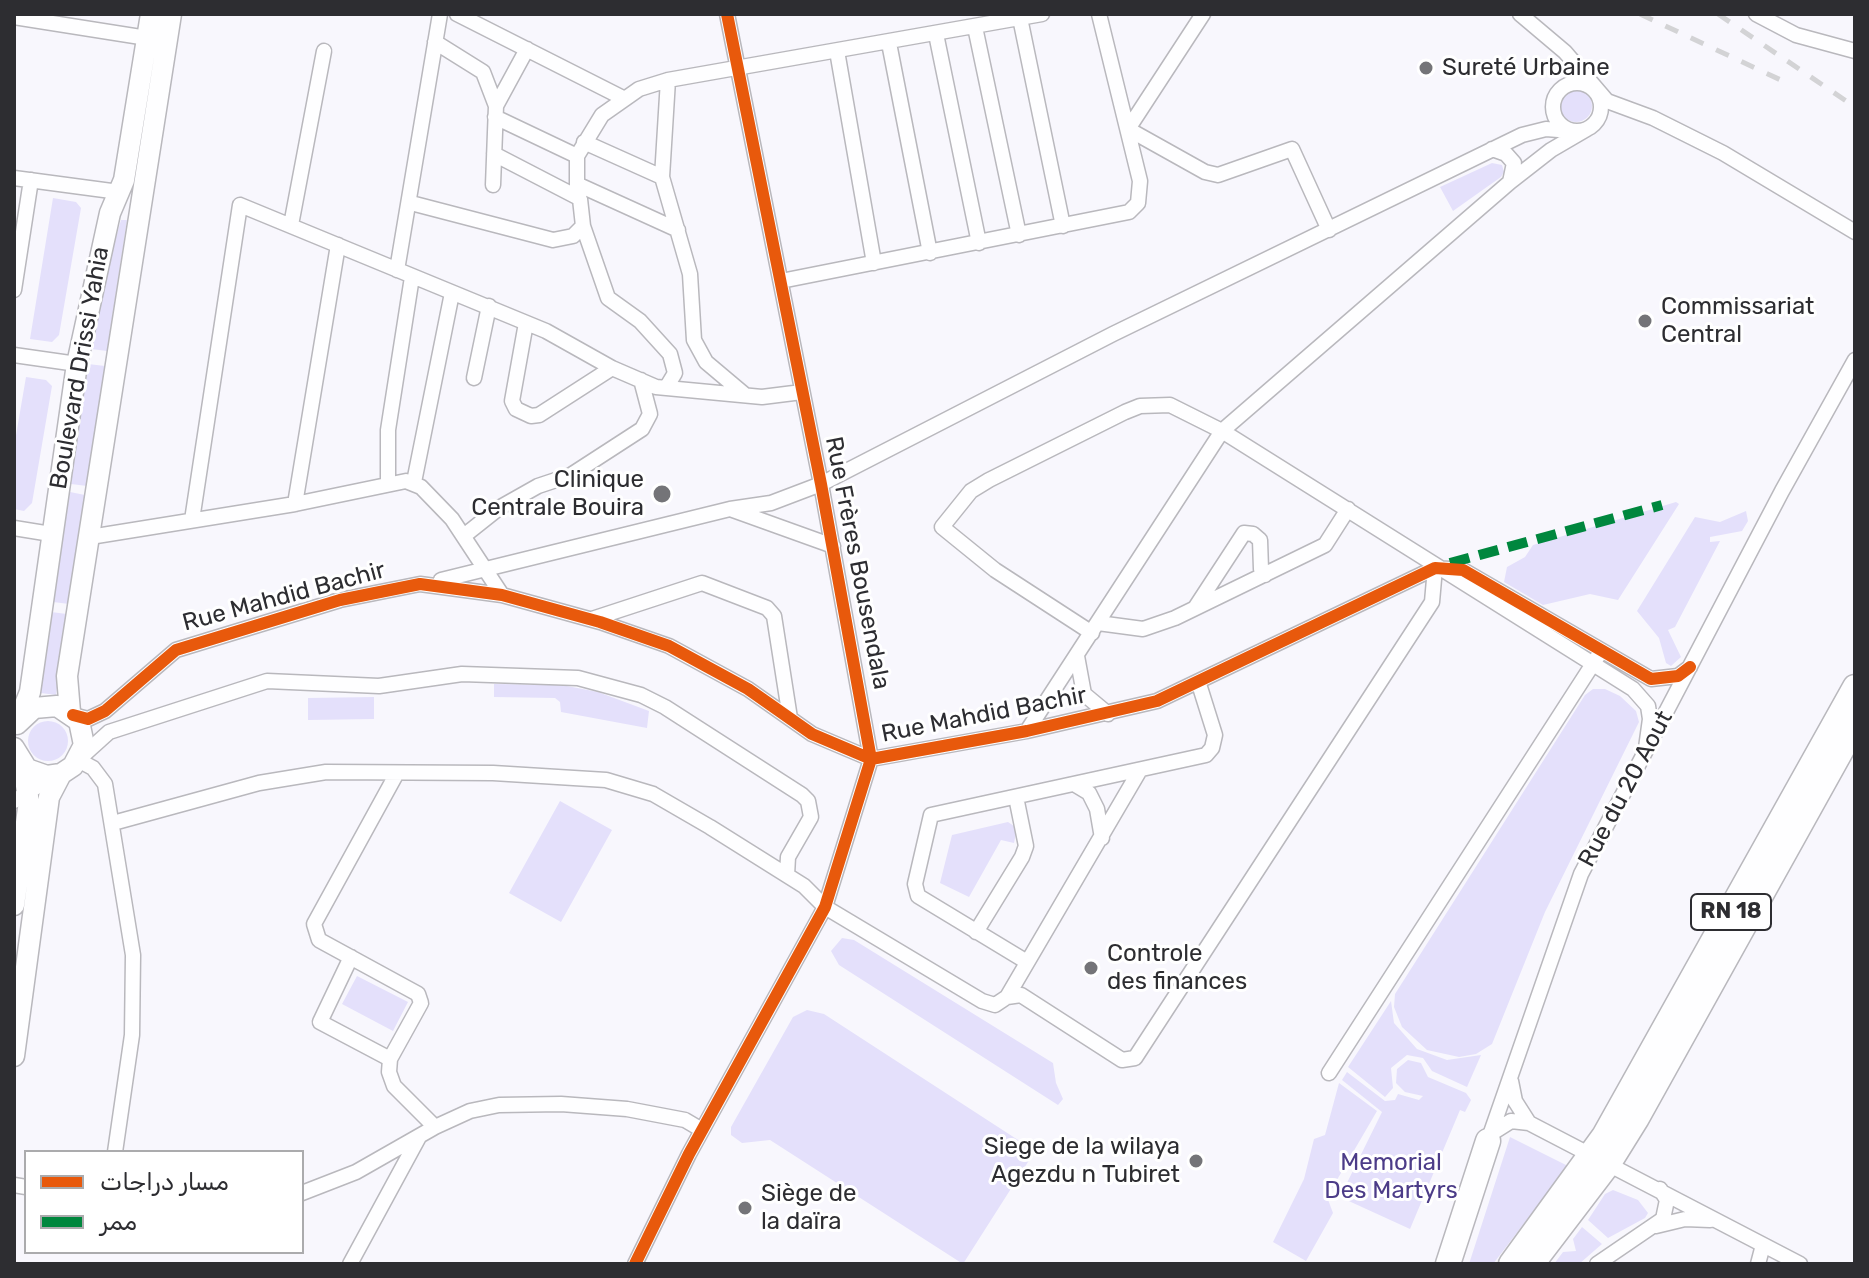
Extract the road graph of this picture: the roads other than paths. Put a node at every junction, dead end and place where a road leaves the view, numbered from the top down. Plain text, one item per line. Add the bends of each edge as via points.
1 (151, 14) edge
2 (171, 14) edge
3 (440, 14) edge
4 (457, 14) edge
5 (727, 14) edge
6 (1042, 14) edge
7 (1099, 14) edge
8 (1203, 14) edge
9 (1520, 14) edge
10 (1756, 14) edge
11 (14, 17) edge
12 (1020, 18) junction
13 (975, 27) junction
14 (936, 34) junction
15 (147, 38) junction
16 (435, 42) junction
17 (889, 43) junction
18 (527, 49) junction
19 (324, 51) dead end
20 (837, 51) junction
21 (1855, 51) edge
22 (1565, 52) junction
23 (737, 68) junction
24 (668, 80) junction
25 (1563, 86) junction
26 (1593, 88) junction
27 (623, 98) junction
28 (1552, 106) junction
29 (496, 112) junction
30 (1632, 112) junction
31 (1590, 127) junction
32 (1128, 129) junction
33 (1546, 129) junction
34 (1571, 131) junction
35 (1522, 135) junction
36 (1553, 148) junction
37 (580, 149) junction
38 (1492, 149) junction
39 (494, 154) junction
40 (662, 177) junction
41 (14, 178) edge
42 (31, 180) junction
43 (1510, 182) junction
44 (493, 185) dead end
45 (578, 191) junction
46 (119, 192) junction
47 (411, 203) junction
48 (291, 225) junction
49 (583, 226) junction
50 (1063, 226) junction
51 (678, 230) junction
52 (1329, 230) junction
53 (1855, 232) edge
54 (1019, 235) junction
55 (979, 243) junction
56 (338, 245) junction
57 (930, 253) junction
58 (874, 263) junction
59 (397, 270) junction
60 (412, 277) junction
61 (781, 281) junction
62 (14, 290) edge
63 (452, 293) junction
64 (489, 306) junction
65 (526, 323) junction
66 (14, 355) edge
67 (1855, 360) edge
68 (77, 364) junction
69 (612, 368) junction
70 (474, 378) dead end
71 (641, 380) junction
72 (1854, 381) edge
73 (666, 388) junction
74 (1837, 390) junction
75 (802, 392) junction
76 (744, 394) junction
77 (1222, 431) junction
78 (414, 482) junction
79 (388, 484) junction
80 (821, 484) junction
81 (295, 504) junction
82 (730, 509) junction
83 (1348, 509) junction
84 (192, 520) junction
85 (14, 528) edge
86 (51, 534) junction
87 (465, 535) junction
88 (90, 537) junction
89 (833, 546) junction
90 (1435, 568) junction
91 (484, 571) junction
92 (1265, 575) junction
93 (1214, 576) junction
94 (420, 584) junction
95 (1229, 593) junction
96 (502, 595) junction
97 (1195, 609) junction
98 (590, 620) junction
99 (1095, 628) junction
100 (1077, 656) junction
101 (1597, 658) junction
102 (1690, 667) junction
103 (1658, 681) junction
104 (1199, 684) junction
105 (1855, 687) edge
106 (1669, 706) junction
107 (72, 714) junction
108 (1108, 714) junction
109 (790, 718) junction
110 (1855, 726) edge
111 (16, 729) edge
112 (1027, 731) junction
113 (1646, 748) junction
114 (18, 756) edge
115 (871, 759) junction
116 (78, 760) junction
117 (1140, 770) junction
118 (397, 773) junction
119 (57, 775) junction
120 (1074, 784) junction
121 (19, 796) edge
122 (1016, 797) junction
123 (113, 823) junction
124 (1102, 838) junction
125 (18, 842) edge
126 (787, 875) junction
127 (14, 905) edge
128 (825, 907) junction
129 (976, 932) junction
130 (351, 957) junction
131 (1027, 962) junction
132 (1007, 997) junction
133 (14, 1056) edge
134 (390, 1059) junction
135 (1329, 1073) dead end
136 (1511, 1073) junction
137 (1529, 1123) junction
138 (435, 1127) junction
139 (702, 1130) junction
140 (419, 1137) junction
141 (1488, 1141) junction
142 (115, 1150) edge
143 (1601, 1151) junction
144 (1660, 1189) junction
145 (304, 1192) edge
146 (1724, 1224) junction
147 (1655, 1226) junction
148 (1763, 1245) junction
149 (350, 1264) edge
150 (635, 1264) edge
151 (1448, 1264) edge
152 (1511, 1264) edge
153 (1532, 1264) edge
154 (1597, 1264) edge
155 (1758, 1264) edge
156 (1800, 1264) edge

1 - 15 main road, Boulevard Drissi Yahia
2 - 88 main road, Boulevard Drissi Yahia
3 - 16 street
4 - 18 street
5 - 23 street, Rue Frères Bousendala
6 - 12 street
7 - 32 street
8 - 32 street
9 - 22 street
10 - 21 street via 1796,35
11 - 15 street
12 - 13 street
12 - 50 street
13 - 14 street
13 - 54 street
14 - 17 street
14 - 55 street
15 - 46 main road, Boulevard Drissi Yahia
16 - 29 street via 483,72
16 - 47 street
17 - 20 street
17 - 57 street
18 - 27 street
18 - 29 street
19 - 48 street
20 - 23 street
20 - 58 street
22 - 25 street
22 - 26 street
23 - 24 street
23 - 61 street, Rue Frères Bousendala
24 - 27 street
24 - 40 street
25 - 26 street via 1578,82
25 - 28 street
26 - 30 street
26 - 31 street via 1601,102
27 - 37 street via 602,115
28 - 34 street via 1557,122
28 - 35 street
29 - 37 street
29 - 39 street
30 - 31 street
30 - 53 street via 1723,153
31 - 34 street
31 - 36 street
32 - 50 street via 1140,181 1138,203 1115,218
32 - 52 street via 1218,175 1292,149
33 - 34 street
33 - 35 street
33 - 36 street via 1559,137
35 - 38 street
36 - 43 street
37 - 40 street
37 - 45 street
38 - 43 street via 1514,163
38 - 52 street
39 - 44 street
39 - 45 street
40 - 51 street
41 - 42 street
42 - 46 street
42 - 62 street
43 - 77 street
45 - 49 street
45 - 51 street
46 - 68 main road, Boulevard Drissi Yahia via 93,278
47 - 49 street via 553,240 573,236
47 - 59 street
48 - 56 street
48 - 84 street via 240,205
49 - 73 street via 608,298 640,321 670,354 675,373
50 - 54 street
51 - 76 street via 690,274 694,340 706,362
52 - 80 street
54 - 55 street
55 - 57 street
56 - 59 street
56 - 81 street
57 - 58 street
58 - 61 street
59 - 60 street
60 - 63 street
60 - 79 street via 388,430
61 - 75 street, Rue Frères Bousendala
63 - 64 street
63 - 78 street
64 - 65 street
64 - 70 street
65 - 69 street
65 - 69 street via 512,401 516,409 539,415
66 - 68 street
67 - 74 street, Rue du 20 Aout
68 - 86 main road, Boulevard Drissi Yahia
69 - 71 street
71 - 73 street
71 - 87 street via 650,414 642,429 581,470 499,508
72 - 74 street
73 - 76 street
74 - 102 street, Rue du 20 Aout
75 - 76 street
75 - 80 street, Rue Frères Bousendala
77 - 83 street
77 - 99 street
77 - 99 street via 1184,409 1140,406 971,491 942,527 995,570
78 - 79 street
78 - 87 street
79 - 81 street
80 - 82 street via 771,503
80 - 89 street, Rue Frères Bousendala
81 - 84 street
82 - 89 street
82 - 91 street
83 - 90 street
83 - 92 street via 1325,545
84 - 88 street
85 - 86 street
86 - 111 main road, Boulevard Drissi Yahia via 30,692
87 - 91 street
88 - 107 main road, Boulevard Drissi Yahia via 67,676
89 - 115 street, Rue Frères Bousendala
90 - 101 street
90 - 101 street via 1463,570
90 - 104 street, Rue Mahdid Bachir
90 - 132 street via 1432,602 1135,1058 1122,1060 1021,995
91 - 94 street
91 - 96 street
92 - 93 street via 1260,540 1249,533 1240,537
92 - 95 street
93 - 95 street via 1218,588
93 - 97 street
94 - 96 street, Rue Mahdid Bachir
94 - 107 street, Rue Mahdid Bachir via 340,600 176,650 105,711 88,719
95 - 97 street
96 - 98 street, Rue Mahdid Bachir
97 - 99 street via 1143,629
98 - 109 street, Rue Mahdid Bachir via 693,656
98 - 109 street via 702,583 767,608 774,616
99 - 100 street
100 - 108 street via 1084,694
100 - 112 street
101 - 103 street
101 - 113 street via 1648,706
101 - 135 street
102 - 103 street
102 - 106 street, Rue du 20 Aout
103 - 106 street via 1666,688
104 - 108 street, Rue Mahdid Bachir
104 - 117 street via 1215,735 1212,748 1206,755
105 - 143 main road, RN 18
106 - 113 street, Rue du 20 Aout
107 - 111 main road via 41,706 27,712
107 - 116 main road, Boulevard Drissi Yahia via 84,737
108 - 112 street, Rue Mahdid Bachir
109 - 115 street, Rue Mahdid Bachir via 812,734
110 - 143 main road, RN 18 via 1637,1118
112 - 115 street, Rue Mahdid Bachir
113 - 136 street, Rue du 20 Aout via 1581,874
114 - 119 main road via 40,775
114 - 121 main road
115 - 128 street, Rue Frères Bousendala
116 - 119 main road
116 - 123 street via 102,778
116 - 126 street via 109,732 267,681 379,686 462,674 578,678 665,707 802,795 811,817 788,857
117 - 120 street
117 - 124 street
118 - 123 street via 292,776
118 - 126 street via 562,776 630,785
118 - 130 street via 314,924 319,940
119 - 121 street
119 - 133 main road via 49,797
120 - 122 street
120 - 124 street via 1089,793
121 - 125 main road
122 - 129 street via 1026,846
122 - 129 street via 931,815 915,889 924,901
123 - 142 street via 135,988
124 - 131 street
125 - 127 main road
126 - 128 street
128 - 132 street via 987,1004 1001,1004
128 - 139 street, Rue Frères Bousendala
129 - 131 street
130 - 134 street via 420,998
130 - 134 street via 320,1022
131 - 132 street
134 - 138 street via 394,1086
136 - 137 street via 1515,1101
136 - 141 street, Rue du 20 Aout
137 - 141 street via 1504,1124
137 - 143 street
138 - 139 street via 470,1111 535,1103 627,1109 685,1120
138 - 140 street
139 - 150 street, Rue Frères Bousendala
140 - 145 street via 356,1172
140 - 149 street
141 - 151 main road
143 - 144 street
143 - 152 main road, RN 18
143 - 153 main road, RN 18
144 - 146 street
144 - 147 street via 1667,1210
146 - 147 street via 1695,1218
146 - 148 street
147 - 154 street
148 - 155 street
148 - 156 street

